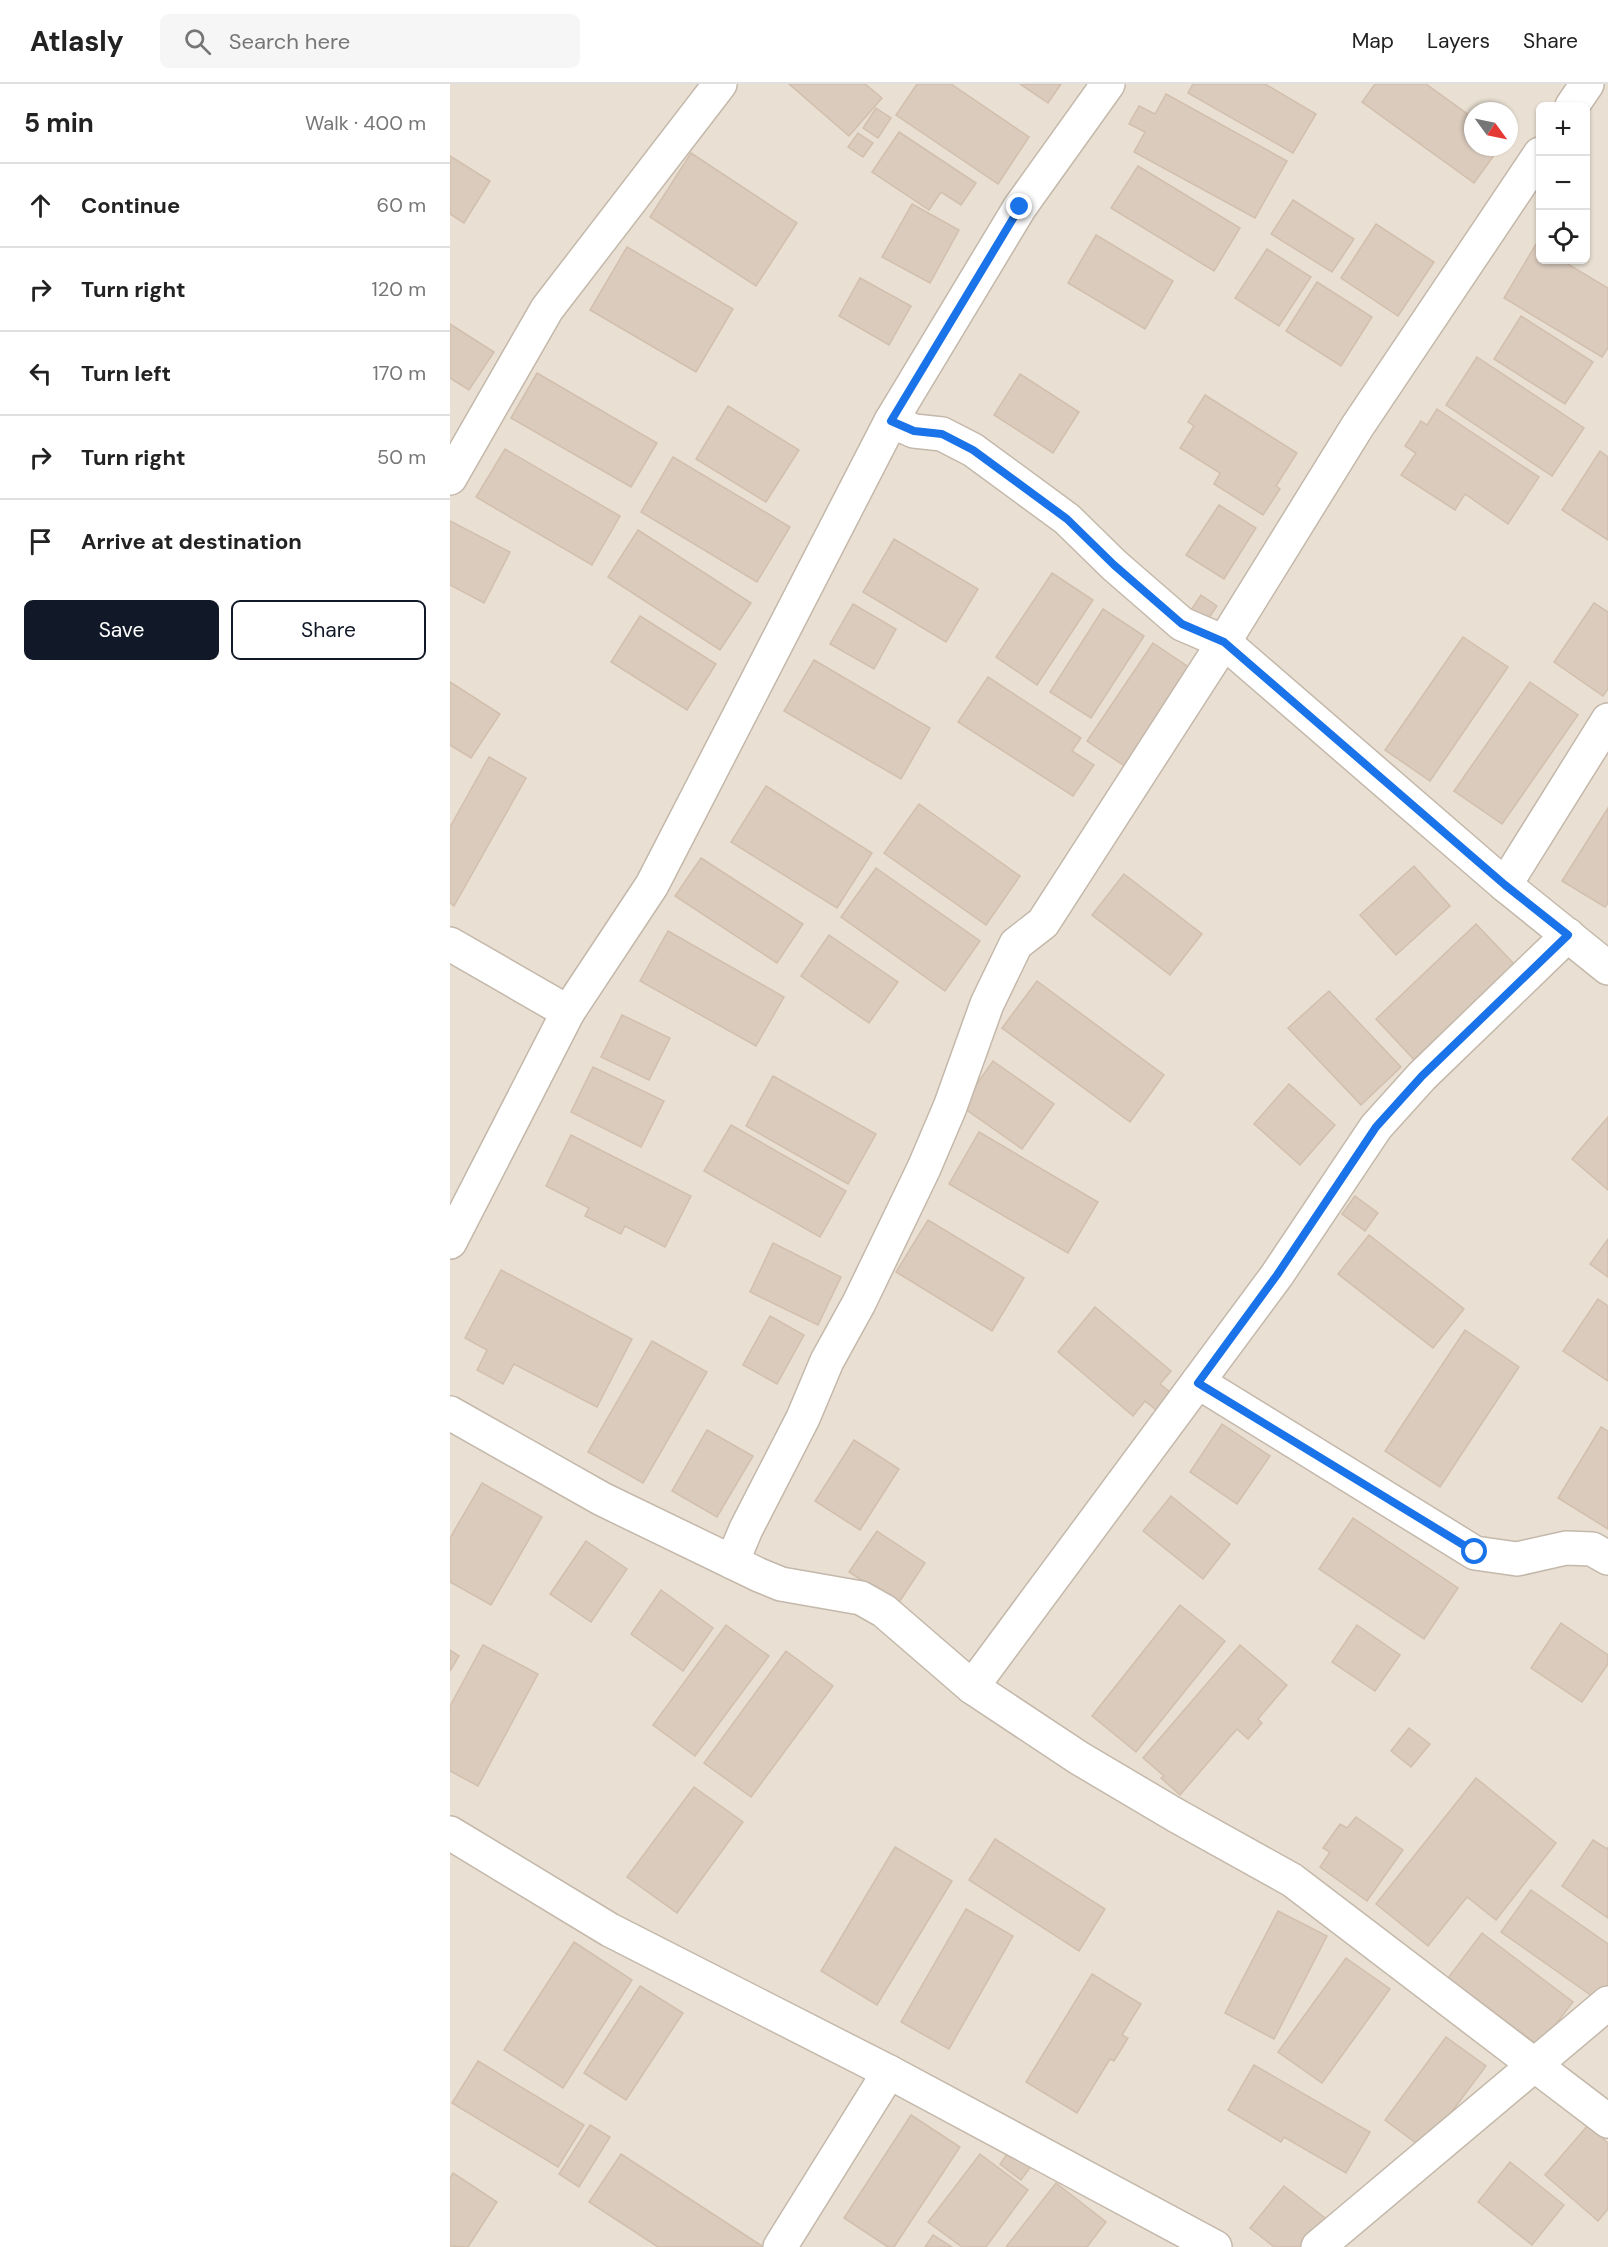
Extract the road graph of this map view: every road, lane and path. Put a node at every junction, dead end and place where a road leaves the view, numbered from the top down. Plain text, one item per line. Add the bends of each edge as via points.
1 (720, 84) edge
2 (1108, 84) edge
3 (1587, 84) edge
4 (1575, 102) edge
5 (1539, 156) edge
6 (891, 421) junction
7 (450, 478) edge
8 (1224, 642) junction
9 (1608, 720) edge
10 (1505, 885) junction
11 (1568, 935) junction
12 (450, 944) edge
13 (1608, 968) edge
14 (568, 1012) junction
15 (450, 1242) edge
16 (1198, 1383) junction
17 (450, 1413) edge
18 (1608, 1558) edge
19 (732, 1562) junction
20 (972, 1687) junction
21 (450, 1833) edge
22 (1608, 2003) edge
23 (1533, 2064) junction
24 (889, 2072) junction
25 (1608, 2121) edge
26 (780, 2247) edge
27 (1215, 2247) edge
28 (1318, 2247) edge

1 - 7 street via 548,309
2 - 6 street via 1020,207
3 - 4 street
5 - 8 street via 1357,427
6 - 8 street via 914,431 942,434 973,450 1067,519 1182,624
6 - 14 street via 652,885
8 - 10 street
8 - 19 street via 1042,923 1016,944 987,1004 924,1168 859,1303 826,1361 803,1418
9 - 10 street
10 - 11 street
11 - 13 street
11 - 16 street via 1422,1076 1376,1127 1277,1275
12 - 14 street
14 - 15 street
16 - 18 street via 1475,1552 1517,1559 1566,1548 1592,1549
16 - 20 street
17 - 19 street via 602,1499
19 - 20 street via 781,1584 861,1598 884,1611
20 - 23 street via 1079,1758 1292,1881
21 - 24 street via 610,1930
22 - 23 street
23 - 25 street
23 - 28 street
24 - 26 street
24 - 27 street

